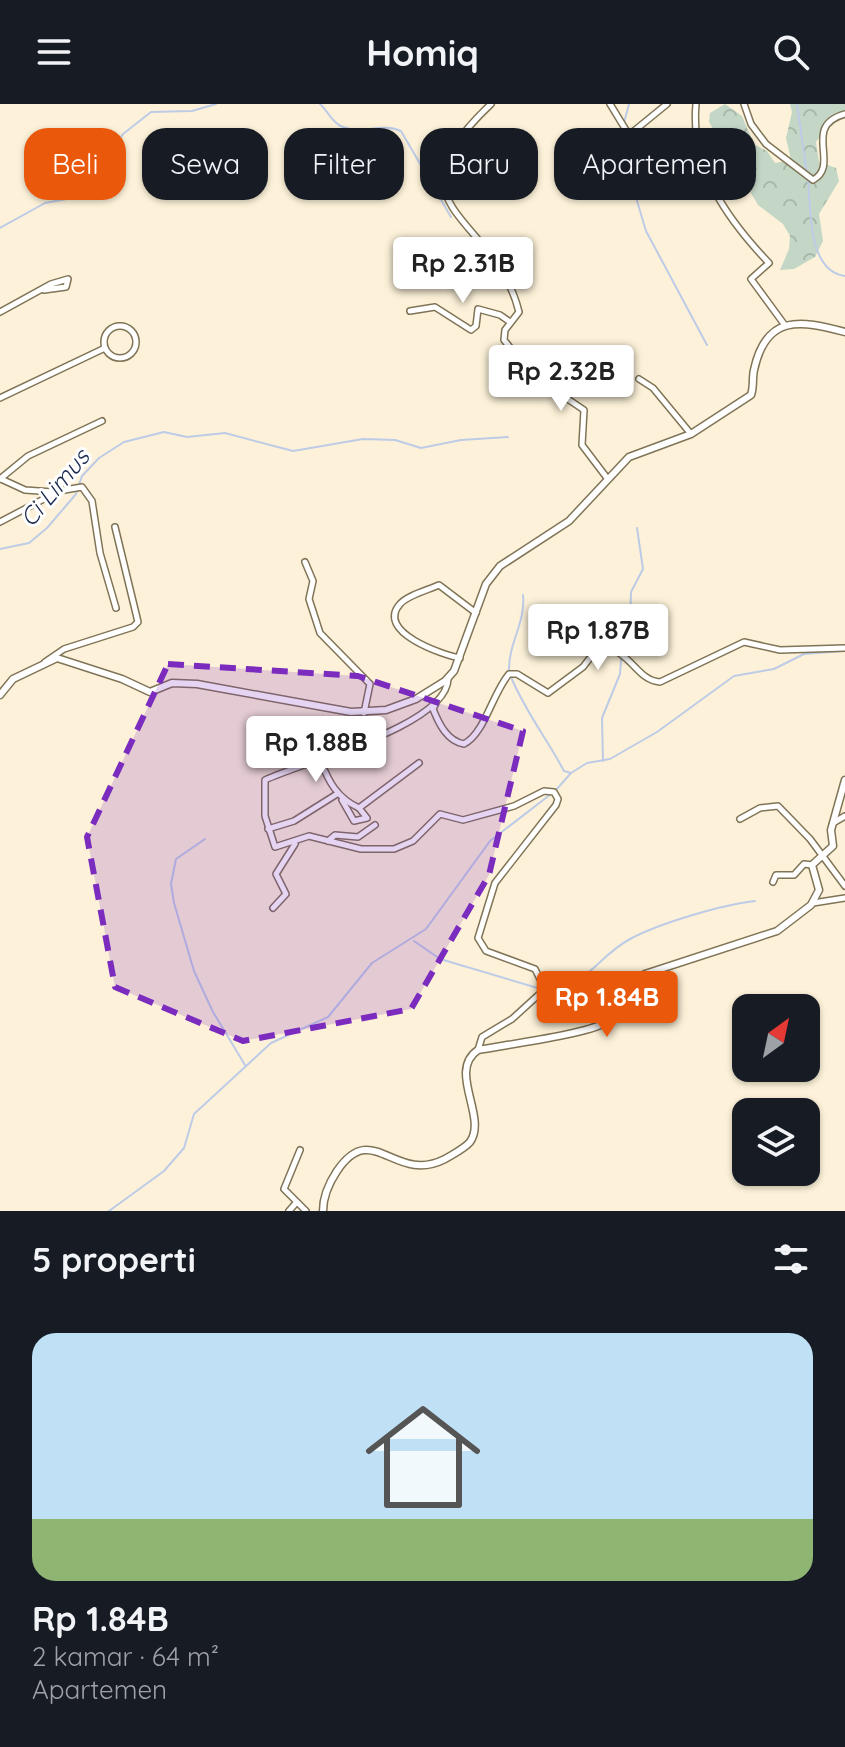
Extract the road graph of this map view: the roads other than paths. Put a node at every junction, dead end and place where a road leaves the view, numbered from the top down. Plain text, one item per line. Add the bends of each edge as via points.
1 (491, 104) edge
2 (610, 104) edge
3 (667, 104) edge
4 (696, 104) edge
5 (744, 104) edge
6 (845, 114) edge
7 (491, 254) junction
8 (435, 283) dead end
9 (44, 290) dead end
10 (410, 311) dead end
11 (0, 312) edge
12 (510, 322) junction
13 (784, 324) junction
14 (845, 332) edge
15 (105, 348) junction
16 (639, 379) dead end
17 (0, 398) edge
18 (102, 421) dead end
19 (691, 434) junction
20 (607, 478) junction
21 (0, 479) edge
22 (56, 493) junction
23 (0, 522) edge
24 (115, 527) dead end
25 (305, 562) dead end
26 (116, 608) dead end
27 (476, 613) junction
28 (845, 648) edge
29 (461, 658) junction
30 (44, 663) junction
31 (448, 679) junction
32 (0, 695) edge
33 (439, 699) junction
34 (364, 713) junction
35 (320, 759) junction
36 (419, 763) dead end
37 (845, 780) edge
38 (339, 796) junction
39 (359, 808) junction
40 (845, 816) edge
41 (740, 819) dead end
42 (832, 824) junction
43 (375, 825) dead end
44 (268, 829) junction
45 (328, 841) junction
46 (296, 843) junction
47 (374, 845) dead end
48 (361, 849) junction
49 (823, 856) junction
50 (812, 865) junction
51 (773, 882) dead end
52 (845, 886) edge
53 (845, 898) edge
54 (813, 903) junction
55 (273, 908) dead end
56 (478, 1050) junction
57 (300, 1150) dead end
58 (296, 1203) junction
59 (289, 1211) edge
60 (306, 1211) edge
61 (323, 1211) edge

1 - 7 street via 463,133 441,177 447,200
2 - 3 street via 629,135
4 - 13 street via 707,172 724,212 769,263 751,280
5 - 6 street via 766,144 815,179 823,165 824,127
7 - 8 street via 465,269 439,274
7 - 12 street via 514,291 519,312
9 - 11 street
10 - 12 street via 435,307 471,330 478,309
12 - 20 street via 502,336 520,362 544,386 584,410 582,445
13 - 14 street
13 - 19 street via 764,344 751,395
15 - 15 street via 112,328 124,327 135,336 128,356 117,358
15 - 17 street
16 - 19 street
18 - 21 street via 28,456
19 - 20 street via 629,457
20 - 27 street via 569,521 495,572
21 - 22 street via 25,490
22 - 23 street
22 - 26 street via 80,486 92,501
24 - 30 street via 136,624 64,649
25 - 34 street via 313,581 311,610 320,633 369,680
27 - 29 street
27 - 29 street via 439,585 397,608 399,625 419,644
28 - 33 street via 773,650 744,642 660,682 647,679 628,657 600,645 583,667 548,693 509,674 479,730 464,744 443,728 433,709
29 - 31 street
30 - 32 street via 10,681
30 - 34 street via 67,659 152,693 172,683 208,685
31 - 33 street
31 - 34 street via 399,706
33 - 35 street via 388,733
35 - 38 street
35 - 44 street via 264,781
36 - 39 street
37 - 42 street
38 - 39 street
38 - 39 street via 355,821 367,818
38 - 44 street
40 - 42 street
41 - 49 street via 778,806
42 - 49 street via 833,846
43 - 45 street via 358,837 335,835
44 - 46 street via 275,847
45 - 46 street via 309,836
45 - 48 street
46 - 55 street via 276,874 286,894
47 - 48 street
48 - 56 street via 394,849 410,843 440,814 463,820 514,806 544,791 556,795 556,805 495,883 478,938 486,951 535,969 545,989 482,1037
49 - 50 street
49 - 52 street
50 - 51 street via 804,864 794,875 776,875
50 - 54 street via 819,886
53 - 54 street
54 - 56 street via 777,931 645,974 621,1009 595,1028
56 - 61 street via 466,1063 473,1134 468,1144 422,1168 362,1148 332,1179
57 - 58 street via 284,1189
58 - 59 street
58 - 60 street

